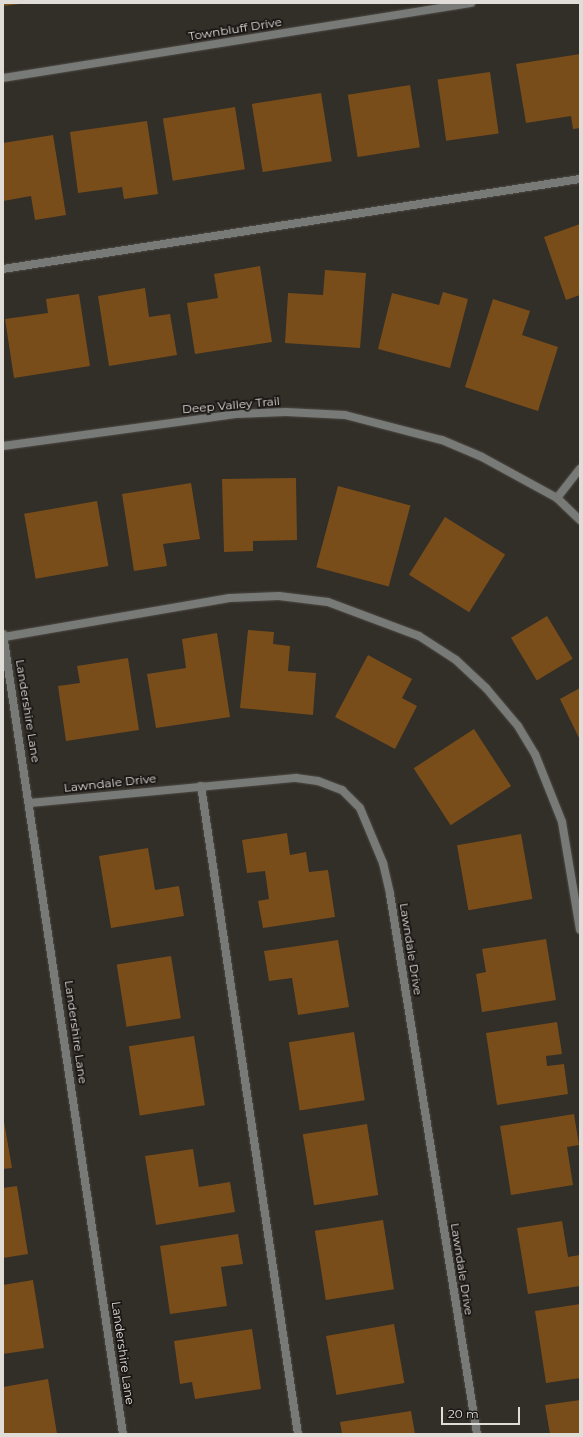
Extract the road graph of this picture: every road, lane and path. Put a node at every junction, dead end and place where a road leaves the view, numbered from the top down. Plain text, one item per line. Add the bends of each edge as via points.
1 (471, 3) edge
2 (3, 78) edge
3 (580, 179) edge
4 (3, 269) edge
5 (3, 446) edge
6 (580, 469) edge
7 (557, 498) junction
8 (580, 520) edge
9 (3, 634) edge
10 (4, 637) edge
11 (201, 786) junction
12 (30, 803) junction
13 (580, 930) edge
14 (123, 1434) edge
15 (298, 1434) edge
16 (477, 1434) edge

1 - 2 street, Townbluff Drive
3 - 4 street
5 - 7 street, Deep Valley Trail via 236,414 286,412 345,415 442,440 482,456
6 - 7 street
7 - 8 street, Deep Valley Trail
9 - 10 street, Landershire Lane
10 - 12 street, Landershire Lane
10 - 13 street via 230,598 279,596 328,602 419,636 456,660 486,688 518,726 535,754 562,822
11 - 12 street, Lawndale Drive
11 - 15 street
11 - 16 street, Lawndale Drive via 276,779 318,781 342,790 360,808 371,831 390,894
12 - 14 street, Landershire Lane

